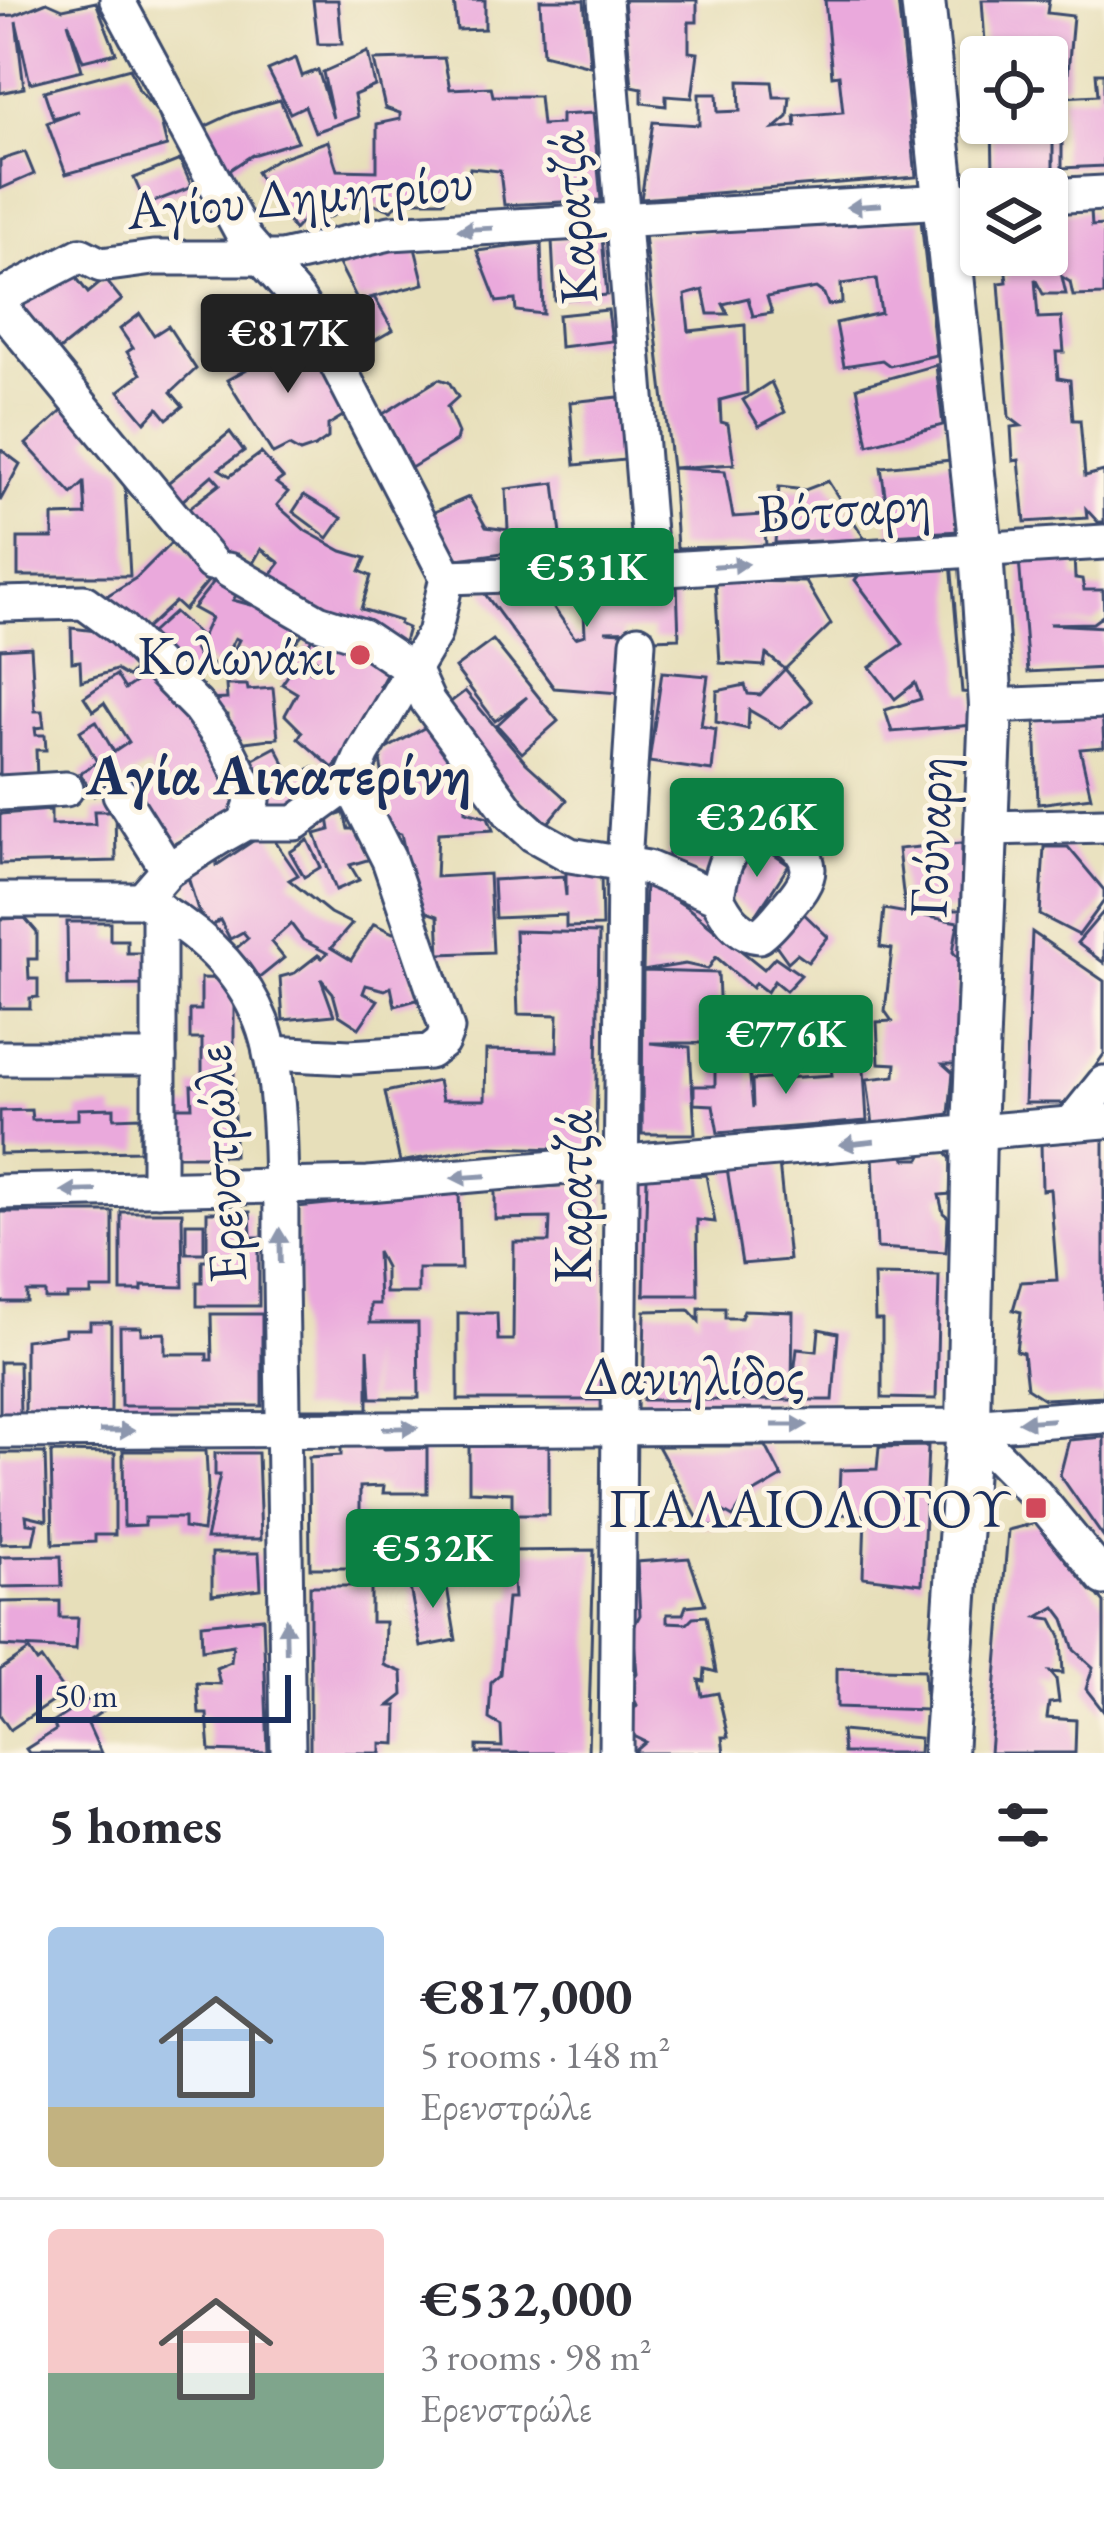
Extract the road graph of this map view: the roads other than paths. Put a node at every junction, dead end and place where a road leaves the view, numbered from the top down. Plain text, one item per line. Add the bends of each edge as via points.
1 (117, 0) edge
2 (604, 0) edge
3 (923, 0) edge
4 (960, 190) edge
5 (1104, 193) edge
6 (1068, 195) edge
7 (960, 200) edge
8 (622, 222) junction
9 (261, 258) junction
10 (966, 276) edge
11 (0, 297) edge
12 (0, 307) edge
13 (1104, 542) edge
14 (981, 550) junction
15 (651, 570) junction
16 (447, 577) junction
17 (0, 604) edge
18 (638, 642) dead end
19 (414, 671) junction
20 (1104, 701) edge
21 (991, 706) junction
22 (350, 783) junction
23 (65, 789) dead end
24 (0, 793) edge
25 (121, 794) dead end
26 (244, 823) junction
27 (1104, 824) edge
28 (989, 828) junction
29 (624, 863) junction
30 (168, 870) junction
31 (718, 897) dead end
32 (0, 900) edge
33 (151, 904) junction
34 (270, 1053) junction
35 (0, 1058) edge
36 (159, 1058) junction
37 (1104, 1083) edge
38 (1088, 1123) edge
39 (974, 1131) junction
40 (623, 1165) junction
41 (280, 1187) junction
42 (159, 1190) junction
43 (0, 1192) edge
44 (1104, 1417) edge
45 (622, 1425) junction
46 (968, 1426) junction
47 (283, 1430) junction
48 (0, 1431) edge
49 (1104, 1578) edge
50 (288, 1753) edge
51 (616, 1753) edge
52 (945, 1753) edge

1 - 9 street
2 - 8 street, Καρατζά
3 - 4 main road, Γούναρη
5 - 6 street
7 -> 8 street, Αγίου Δημητρίου
8 -> 9 street, Αγίου Δημητρίου via 390,233
8 - 15 street, Καρατζά
9 - 11 street, Αγίου Δημητρίου via 101,265 81,255
9 - 16 street via 325,341
10 - 14 main road, Γούναρη
12 - 19 street via 219,567 319,622 362,636
13 - 14 street, Βότσαρη
15 -> 14 street, Βότσαρη
14 - 21 main road, Γούναρη
15 - 16 street, Βότσαρη
16 - 19 street via 439,620
17 - 26 street via 84,602 122,629 226,746 253,800
18 - 29 street, Καρατζά
19 - 22 street
19 - 29 street via 442,721 534,835 570,855
20 - 21 street
21 - 28 main road, Γούναρη
22 - 26 street via 295,823
22 - 34 street via 389,860 447,1029 429,1052
23 - 24 street
25 - 30 street
26 - 30 street
27 - 28 street
28 - 39 main road, Γούναρη
29 - 31 street
29 - 40 street, Καρατζά
30 - 33 street
32 - 33 street
33 - 34 street, Ερενστρώλε via 238,976
33 - 36 street
34 - 41 street, Ερενστρώλε
35 - 36 street
36 - 42 street
37 - 38 street
38 - 39 street
39 -> 40 street
39 - 46 main road, Γούναρη
40 -> 41 street
40 - 45 street, Καρατζά
41 - 42 street
47 -> 41 street, Ερενστρώλε
42 -> 43 street
44 -> 46 street, Δανιηλίδος
45 -> 46 street, Δανιηλίδος
47 -> 45 street, Δανιηλίδος
45 - 51 street, Καρατζά
46 - 49 street
46 - 52 main road, Γούναρη
48 -> 47 street, Δανιηλίδος
50 -> 47 street, Ερενστρώλε

